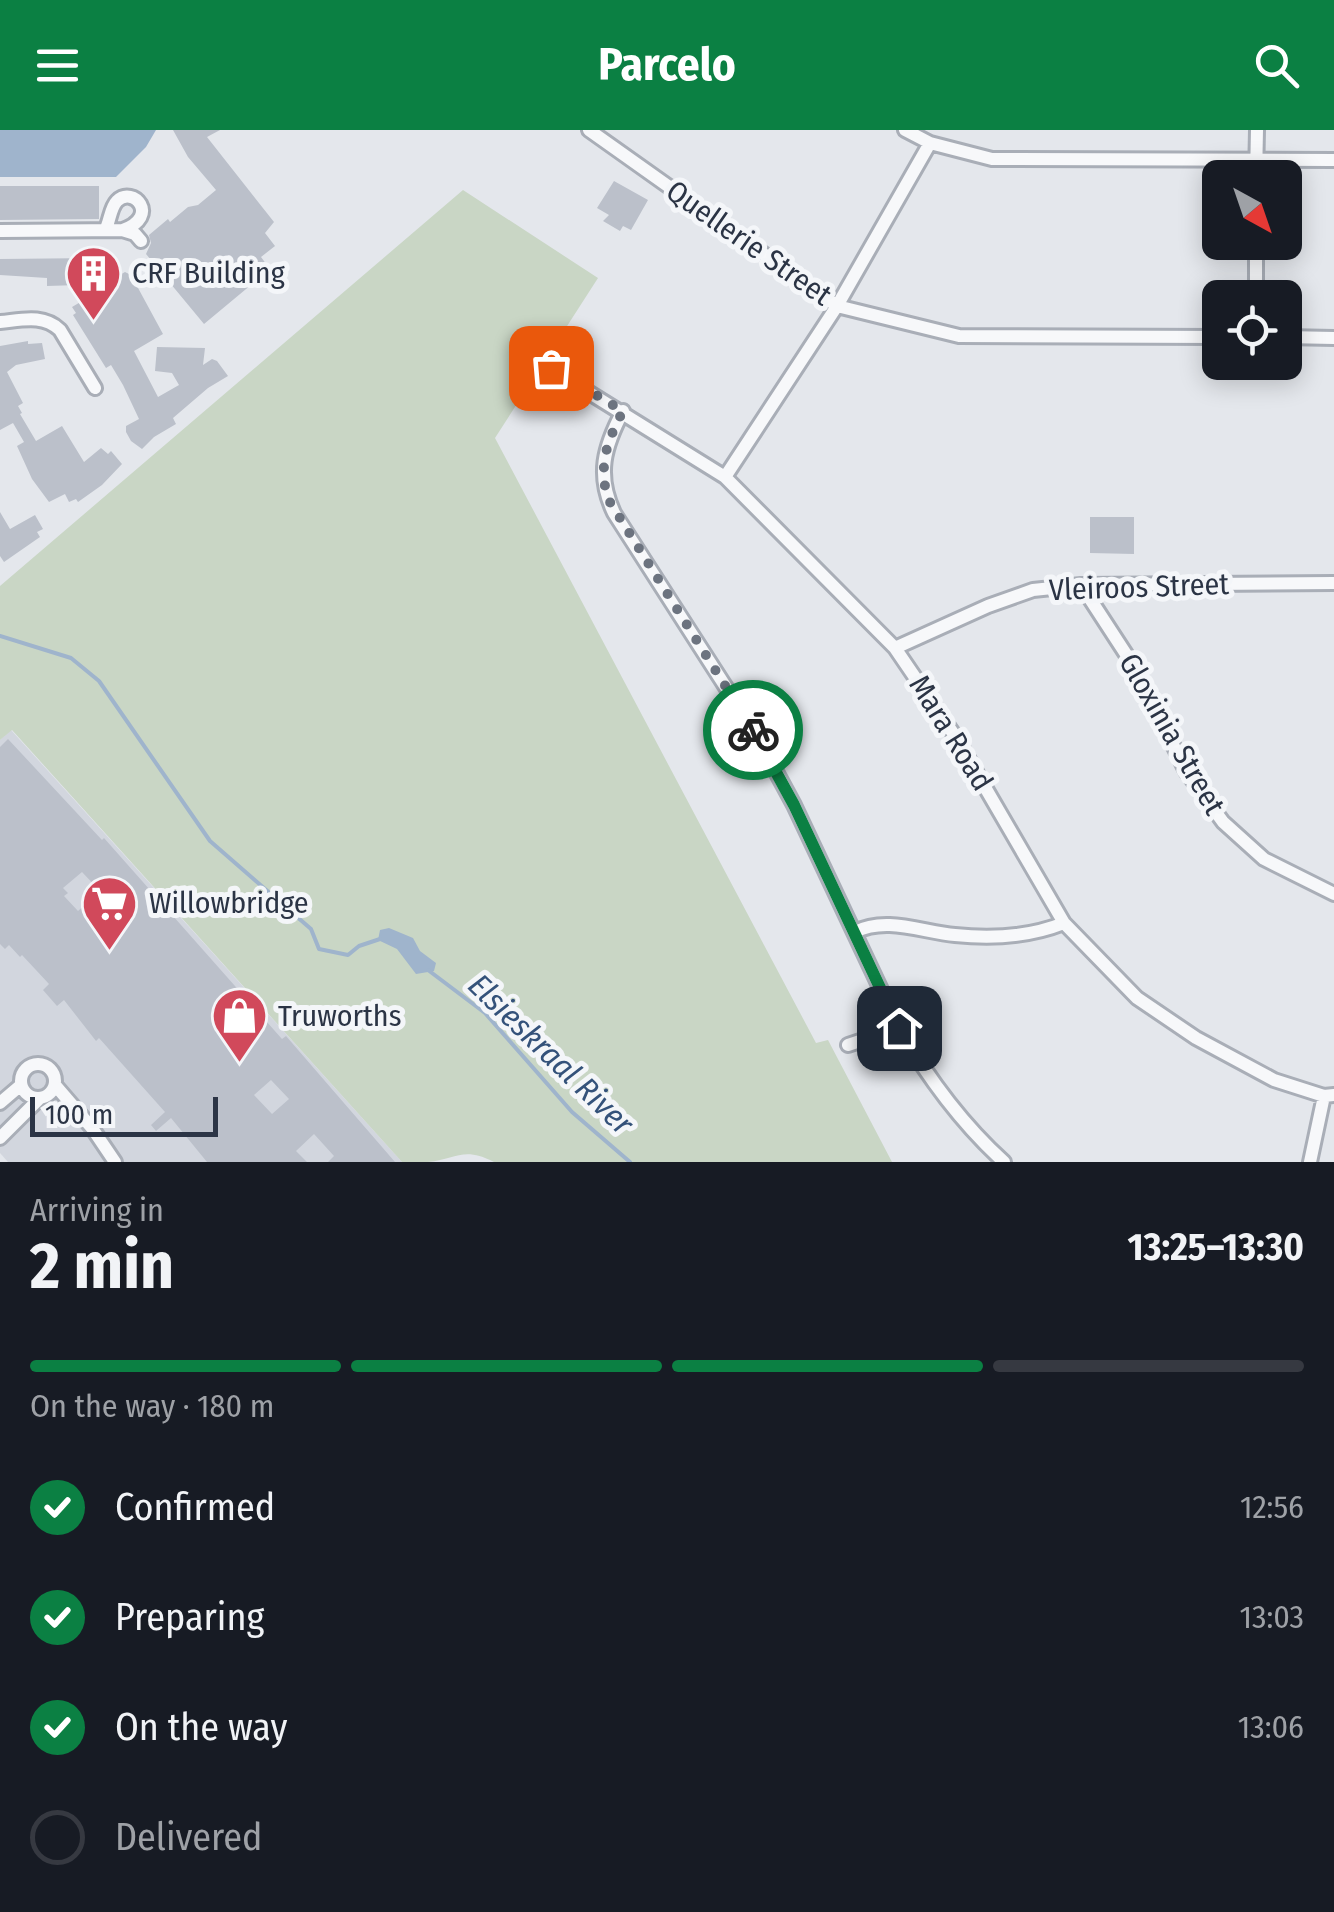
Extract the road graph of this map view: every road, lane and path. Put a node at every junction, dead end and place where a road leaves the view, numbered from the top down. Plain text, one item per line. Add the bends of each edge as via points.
1 (589, 130) edge
2 (905, 130) edge
3 (1257, 130) edge
4 (930, 144) junction
5 (1202, 160) edge
6 (1256, 160) edge
7 (1302, 160) edge
8 (1334, 160) edge
9 (0, 230) edge
10 (104, 230) junction
11 (122, 230) junction
12 (142, 240) dead end
13 (837, 306) junction
14 (0, 322) edge
15 (1202, 337) edge
16 (1302, 338) edge
17 (1334, 338) edge
18 (551, 368) dead end
19 (95, 388) dead end
20 (623, 411) junction
21 (725, 476) junction
22 (1334, 583) edge
23 (1081, 585) junction
24 (895, 648) junction
25 (1334, 894) edge
26 (1064, 922) junction
27 (855, 932) junction
28 (899, 1028) junction
29 (848, 1045) dead end
30 (21, 1085) junction
31 (55, 1085) junction
32 (1329, 1096) edge
33 (42, 1098) junction
34 (0, 1103) edge
35 (74, 1109) junction
36 (0, 1138) edge
37 (115, 1162) edge
38 (1004, 1162) edge
39 (1310, 1162) edge

1 - 13 street, Quellerie Street
2 - 4 street
3 - 6 street
4 - 5 street via 1004,160
4 - 13 street
7 - 8 street
9 - 10 street
10 - 11 street
10 - 11 street via 115,203 134,198 141,219
11 - 12 street
13 - 15 street, Quellerie Street via 959,336
13 - 21 street
14 - 19 street via 52,323
16 - 17 street
18 - 20 street, Mara Road
20 - 21 street, Mara Road
20 - 27 street via 604,454 608,499 754,732
21 - 24 street, Mara Road
22 - 23 street, Vleiroos Street
23 - 24 street, Vleiroos Street via 1016,595
23 - 25 street, Gloxinia Street via 1135,668 1186,770 1223,822 1264,859
24 - 26 street, Mara Road via 958,739
26 - 27 street via 1037,934 992,937 876,924
26 - 32 street, Mara Road via 1138,998 1196,1038 1285,1086
27 - 28 street
28 - 29 street
28 - 38 street via 949,1106
30 - 31 street via 25,1068 36,1064 52,1071
30 - 33 street via 26,1094
30 - 34 street
31 - 33 street
31 - 35 street
32 - 39 street
33 - 35 street
33 - 36 street
35 - 37 street

